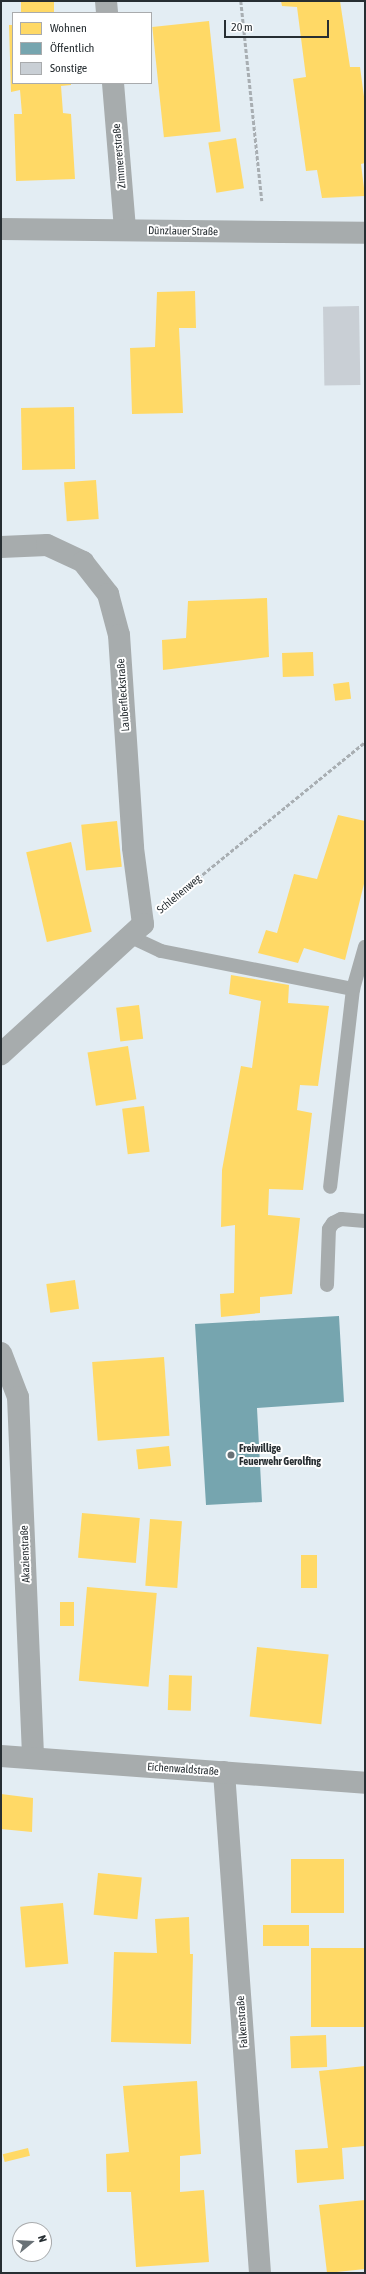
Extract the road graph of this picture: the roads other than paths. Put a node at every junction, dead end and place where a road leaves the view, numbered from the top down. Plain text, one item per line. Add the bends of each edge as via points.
1 (106, 1) edge
2 (107, 12) edge
3 (113, 84) edge
4 (1, 229) edge
5 (125, 230) junction
6 (365, 233) edge
7 (1, 547) edge
8 (136, 930) junction
9 (365, 947) edge
10 (353, 989) junction
11 (1, 1054) edge
12 (330, 1187) dead end
13 (365, 1221) edge
14 (327, 1286) dead end
15 (1, 1353) edge
16 (1, 1756) edge
17 (33, 1757) junction
18 (224, 1772) junction
19 (365, 1783) edge
20 (260, 2273) edge

1 - 2 street
3 - 5 street, Zimmererstraße
4 - 5 street, Dünzlauer Straße
5 - 6 street, Dünzlauer Straße
7 - 8 street, Lauberfleckstraße via 47,545 83,562 108,594 119,635
8 - 10 lane via 161,951
8 - 11 street
9 - 10 lane
10 - 12 lane
13 - 14 lane via 341,1219 333,1223 329,1229
15 - 17 street, Akazienstraße via 18,1397
16 - 17 street, Eichenwaldstraße
17 - 18 street, Eichenwaldstraße
18 - 19 street, Eichenwaldstraße
18 - 20 street, Falkenstraße

